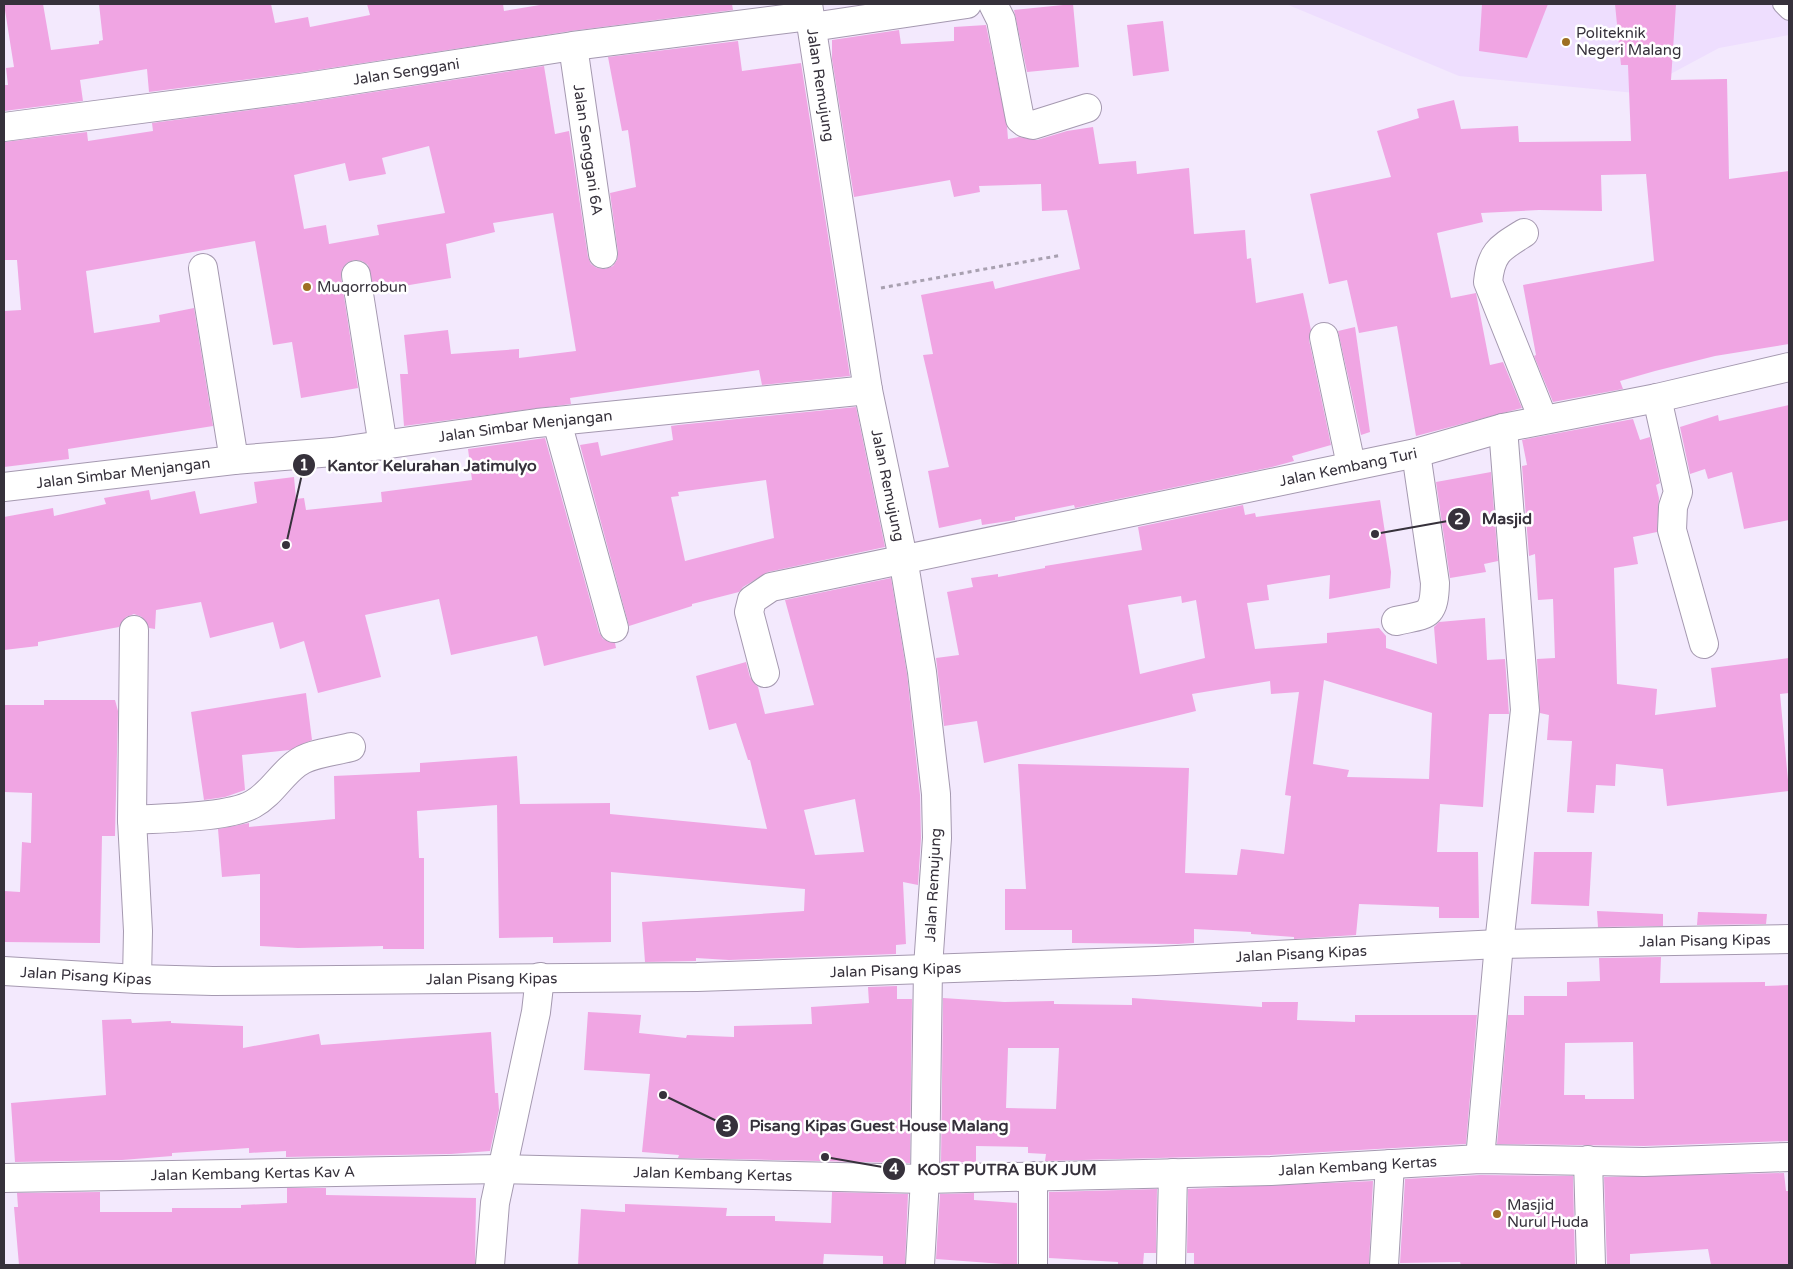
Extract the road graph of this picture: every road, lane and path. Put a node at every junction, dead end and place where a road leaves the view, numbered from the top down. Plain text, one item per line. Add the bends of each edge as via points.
1 (967, 4) edge
2 (993, 4) edge
3 (1782, 4) edge
4 (1789, 11) edge
5 (810, 16) edge
6 (573, 46) junction
7 (1087, 108) dead end
8 (4, 127) edge
9 (1524, 233) dead end
10 (603, 254) dead end
11 (1062, 255) dead end
12 (203, 268) dead end
13 (356, 275) dead end
14 (853, 293) junction
15 (1324, 337) dead end
16 (1789, 367) edge
17 (868, 390) junction
18 (1657, 398) junction
19 (1544, 419) junction
20 (557, 422) junction
21 (1503, 428) junction
22 (383, 446) junction
23 (1416, 453) junction
24 (234, 460) junction
25 (1351, 465) junction
26 (4, 487) edge
27 (904, 558) junction
28 (1396, 621) dead end
29 (614, 628) dead end
30 (134, 630) dead end
31 (1704, 644) dead end
32 (764, 673) dead end
33 (351, 748) dead end
34 (132, 820) junction
35 (1789, 939) edge
36 (1499, 944) junction
37 (928, 967) junction
38 (4, 971) edge
39 (540, 978) junction
40 (137, 979) junction
41 (1789, 1157) edge
42 (1480, 1159) junction
43 (1588, 1160) junction
44 (1390, 1164) junction
45 (500, 1170) junction
46 (1173, 1173) junction
47 (1033, 1176) junction
48 (4, 1178) edge
49 (925, 1180) junction
50 (490, 1265) edge
51 (920, 1265) edge
52 (1033, 1265) edge
53 (1171, 1265) edge
54 (1384, 1265) edge
55 (1591, 1265) edge

1 - 5 street, Jalan Senggani
2 - 7 street via 1001,20 1020,119 1033,125
3 - 4 lane
5 - 6 street, Jalan Senggani
5 - 14 street, Jalan Remujung
6 - 8 street, Jalan Senggani via 309,87
6 - 10 street, Jalan Senggani 6A
9 - 19 street via 1499,249 1490,264 1488,282
11 - 14 path
12 - 24 street
13 - 22 street
14 - 17 street, Jalan Remujung
15 - 25 street
16 - 18 street, Jalan Kembang Turi
17 - 20 street, Jalan Simbar Menjangan
17 - 27 street, Jalan Remujung
18 - 19 street, Jalan Kembang Turi
18 - 31 street via 1678,492 1673,507 1672,530
19 - 21 street, Jalan Kembang Turi
20 - 22 street, Jalan Simbar Menjangan
20 - 29 street
21 - 23 street, Jalan Kembang Turi
21 - 36 street via 1526,710
22 - 24 street, Jalan Simbar Menjangan
23 - 25 street, Jalan Kembang Turi
23 - 28 street via 1435,583 1434,604 1425,614
24 - 26 street, Jalan Simbar Menjangan
25 - 27 street, Jalan Kembang Turi
27 - 32 street, Jalan Kembang Turi via 771,587 760,593 752,600 749,612
27 - 37 street, Jalan Remujung via 922,672 936,794 937,838
30 - 34 street
33 - 34 street via 309,757 296,764 268,793 252,804 225,812
34 - 40 street via 138,931
35 - 36 street, Jalan Pisang Kipas
36 - 37 street, Jalan Pisang Kipas via 1166,961
36 - 42 street
37 - 39 street, Jalan Pisang Kipas via 698,977
37 - 49 street
38 - 40 street, Jalan Pisang Kipas
39 - 40 street, Jalan Pisang Kipas via 372,981
39 - 45 street via 536,1012
41 - 43 street, Jalan Kembang Kertas via 1644,1162
42 - 43 street, Jalan Kembang Kertas
42 - 44 street, Jalan Kembang Kertas
43 - 55 street
44 - 46 street, Jalan Kembang Kertas
44 - 54 street
45 - 48 street, Jalan Kembang Kertas Kav A
45 - 49 street, Jalan Kembang Kertas
45 - 50 street via 494,1203
46 - 47 street, Jalan Kembang Kertas
46 - 53 street
47 - 49 street, Jalan Kembang Kertas
47 - 52 street
49 - 51 street

